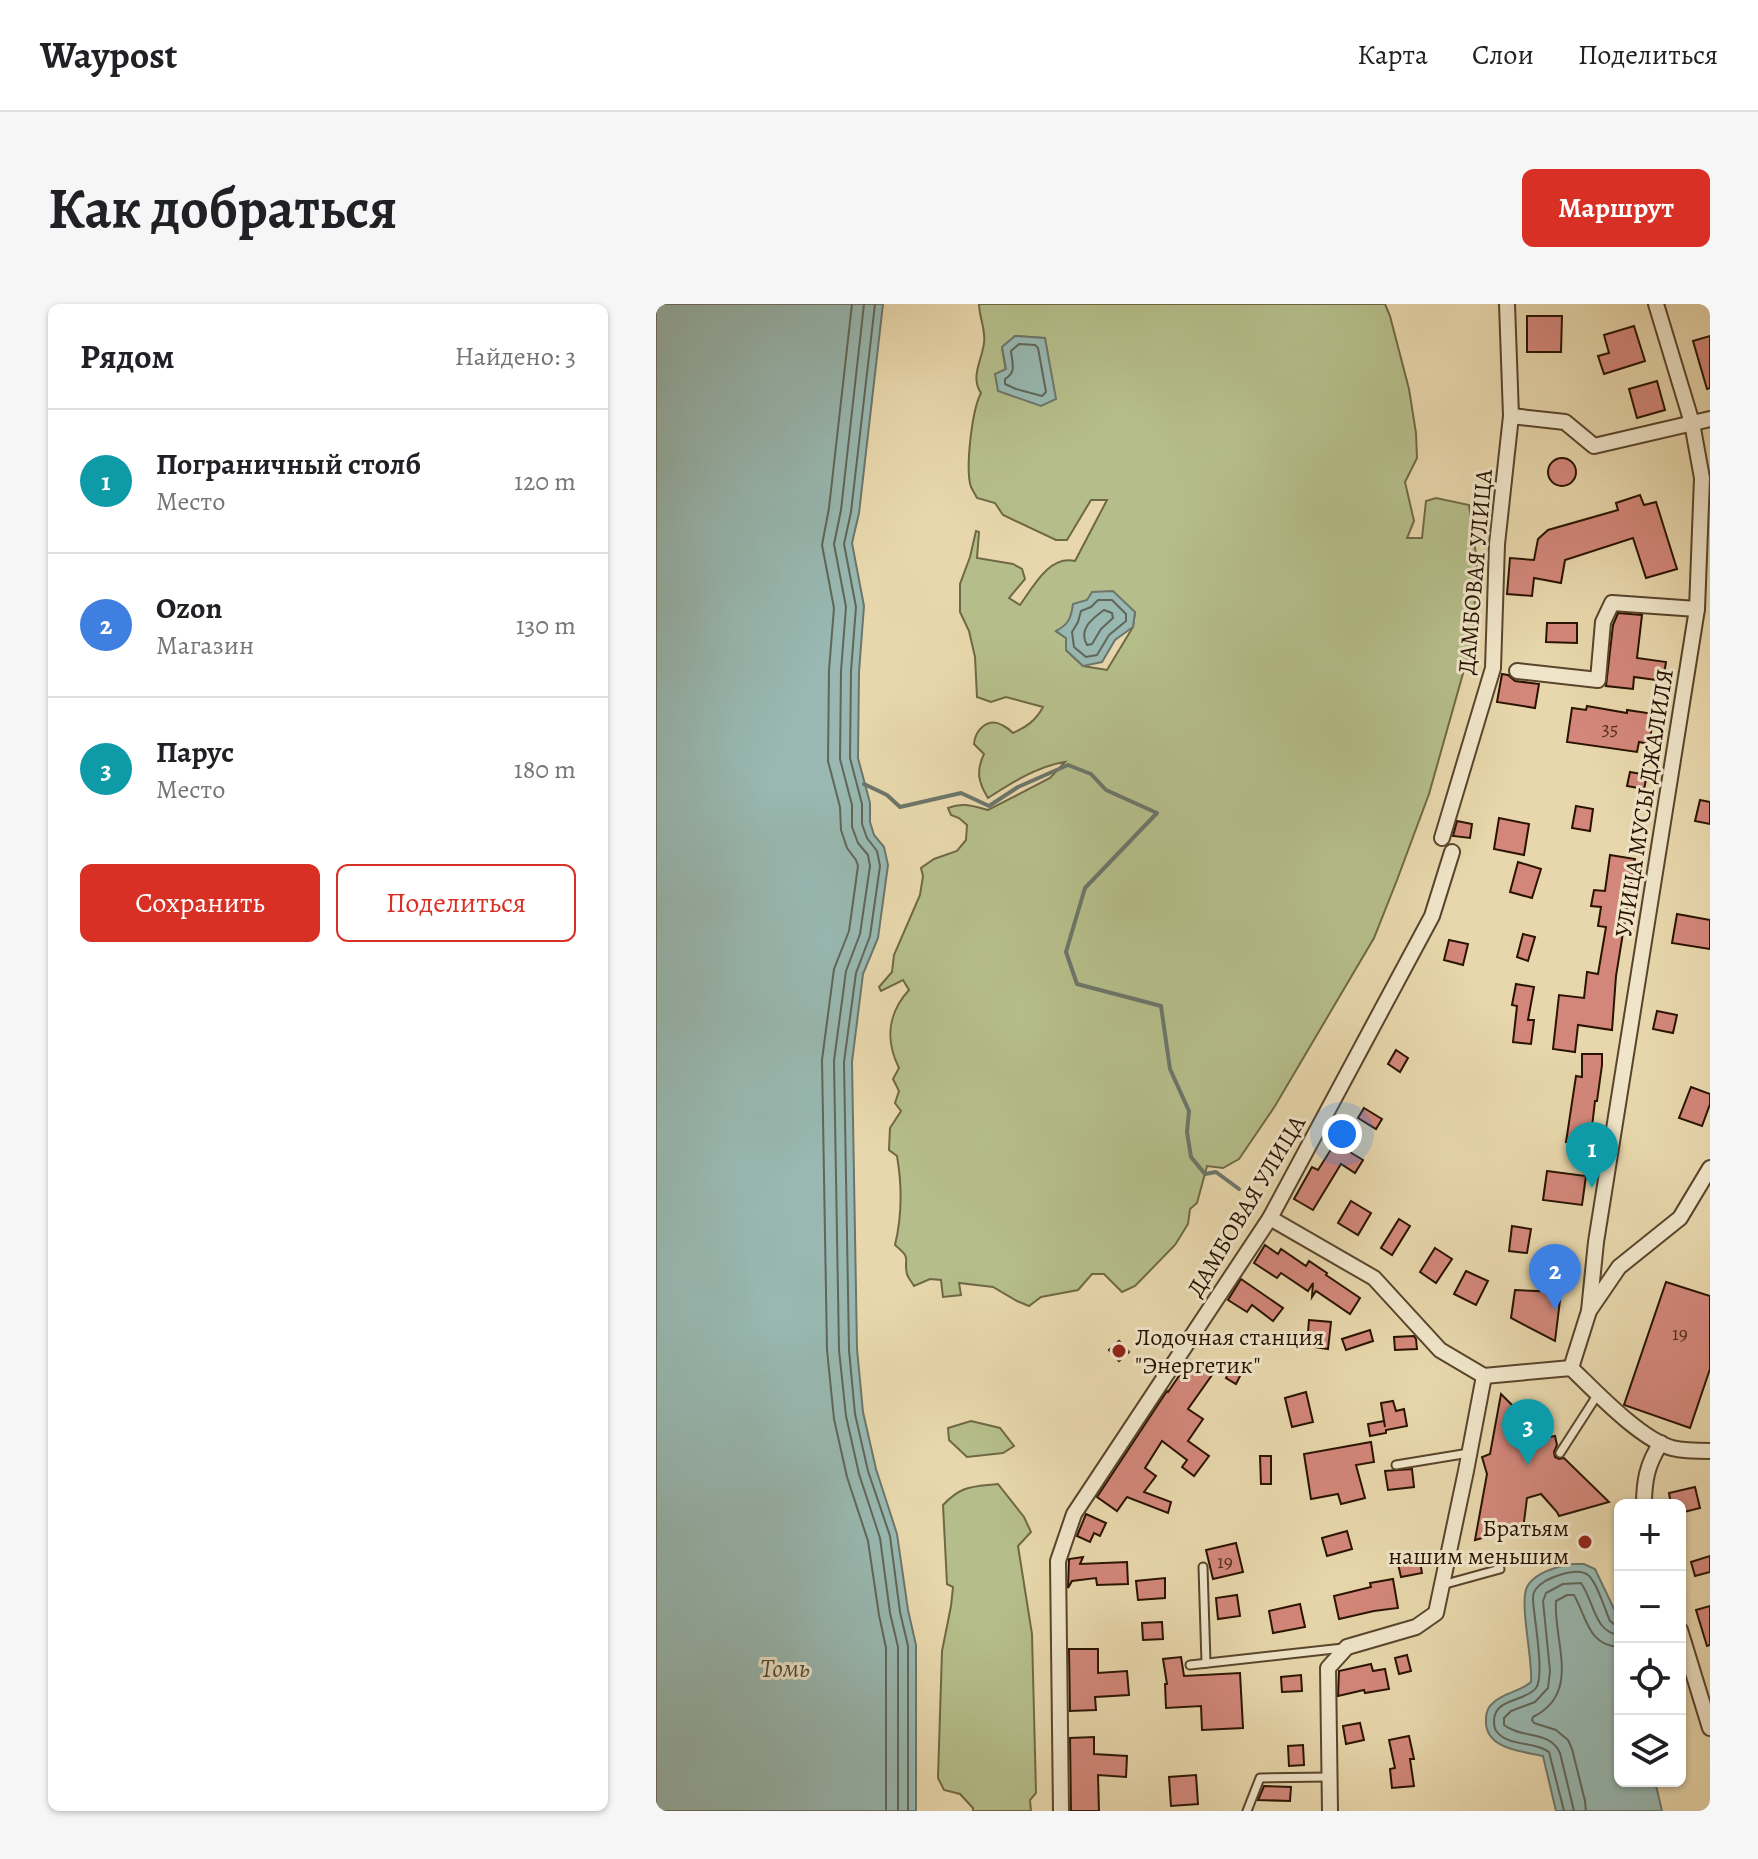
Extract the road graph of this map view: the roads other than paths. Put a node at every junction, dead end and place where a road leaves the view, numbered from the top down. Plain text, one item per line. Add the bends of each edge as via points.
1 (1507, 304) edge
2 (1656, 304) edge
3 (1511, 416) junction
4 (1710, 419) edge
5 (1692, 423) junction
6 (1705, 527) edge
7 (1697, 609) junction
8 (1517, 671) dead end
9 (1442, 838) dead end
10 (1452, 852) dead end
11 (1710, 1168) edge
12 (1270, 1218) junction
13 (1589, 1311) junction
14 (1571, 1368) junction
15 (1484, 1376) junction
16 (1598, 1394) junction
17 (1661, 1443) junction
18 (1710, 1451) edge
19 (1470, 1453) junction
20 (1560, 1453) dead end
21 (1396, 1465) dead end
22 (1644, 1499) edge
23 (1203, 1567) dead end
24 (1500, 1569) dead end
25 (1442, 1585) junction
26 (1684, 1643) edge
27 (1347, 1647) junction
28 (1206, 1663) junction
29 (1190, 1665) dead end
30 (1710, 1728) edge
31 (1329, 1777) junction
32 (1061, 1811) edge
33 (1247, 1811) edge
34 (1330, 1811) edge

1 - 3 street, ДАМБОВАЯ УЛИЦА
2 - 5 street, УЛИЦА МУСЫ ДЖАЛИЛЯ
3 - 5 street via 1565,422 1594,446
3 - 9 street, ДАМБОВАЯ УЛИЦА via 1497,544 1493,668
4 - 5 street
5 - 6 street, УЛИЦА МУСЫ ДЖАЛИЛЯ
6 - 7 street, УЛИЦА МУСЫ ДЖАЛИЛЯ
7 - 8 street via 1612,603 1603,622 1598,680
7 - 13 street, УЛИЦА МУСЫ ДЖАЛИЛЯ
10 - 12 street, ДАМБОВАЯ УЛИЦА via 1432,916
11 - 13 street via 1680,1218 1619,1267
12 - 15 street via 1374,1278 1440,1350
12 - 32 street, ДАМБОВАЯ УЛИЦА via 1074,1514 1058,1561
13 - 14 street
14 - 15 street
14 - 16 street
15 - 19 street
16 - 17 street
16 - 20 lane
17 - 18 street
17 - 22 street via 1646,1474
19 - 21 lane
19 - 25 street
23 - 28 lane
24 - 25 lane
25 - 27 street via 1436,1613 1416,1627
26 - 30 street
27 - 28 lane
27 - 31 street via 1328,1668
28 - 29 lane
31 - 33 lane via 1260,1778
31 - 34 street

